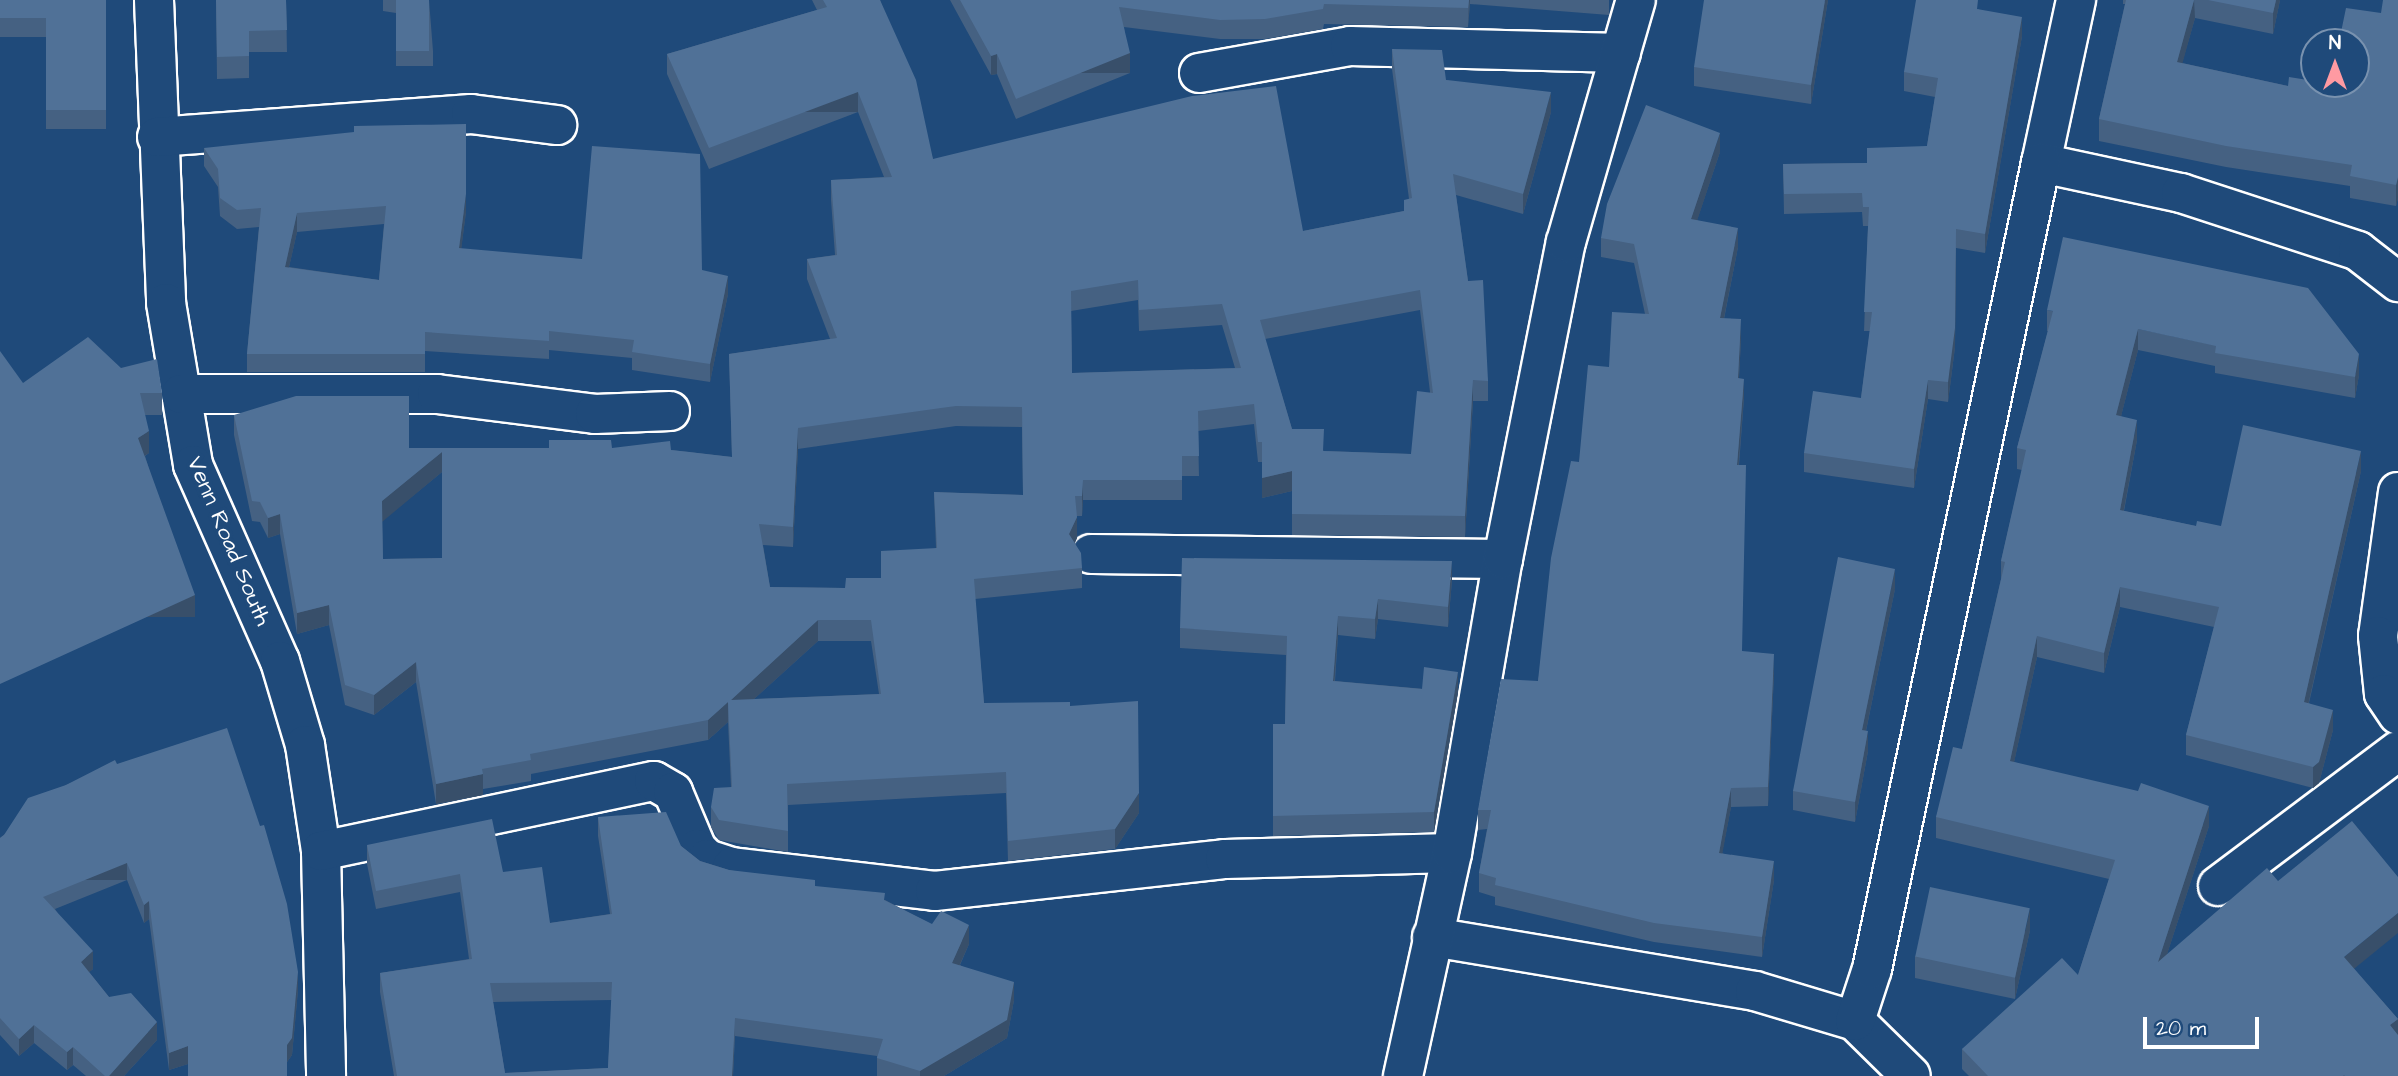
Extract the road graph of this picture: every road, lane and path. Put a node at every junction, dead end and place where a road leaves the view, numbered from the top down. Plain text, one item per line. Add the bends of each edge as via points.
1 (154, 0) edge
2 (1636, 0) edge
3 (2076, 0) edge
4 (1621, 53) junction
5 (1199, 74) dead end
6 (557, 125) dead end
7 (157, 137) junction
8 (2041, 163) junction
9 (2398, 282) edge
10 (181, 394) junction
11 (670, 411) dead end
12 (2398, 492) edge
13 (1091, 554) dead end
14 (1503, 559) junction
15 (2398, 715) edge
16 (2398, 751) edge
17 (321, 851) junction
18 (1452, 853) junction
19 (2218, 886) dead end
20 (1432, 937) junction
21 (1855, 1021) junction
22 (326, 1076) edge
23 (1403, 1076) edge
24 (1911, 1076) edge

1 - 7 street, Venn Road South
2 - 4 street
3 - 8 street
4 - 5 street via 1350,46
4 - 14 street via 1566,242
6 - 7 street via 471,114
7 - 10 street, Venn Road South via 166,303
8 - 9 street via 2181,193 2358,251
8 - 21 street via 1875,955
10 - 11 street via 437,394 595,414
10 - 17 street, Venn Road South via 193,465 280,661 305,745
12 - 15 street via 2378,636 2384,694
13 - 14 street
14 - 18 street
16 - 19 street
17 - 18 street via 653,781 673,792 697,849 707,859 732,867 935,891 1225,859
17 - 22 street, Venn Road South
18 - 20 street
20 - 21 street via 1755,991
20 - 23 street
21 - 24 street

